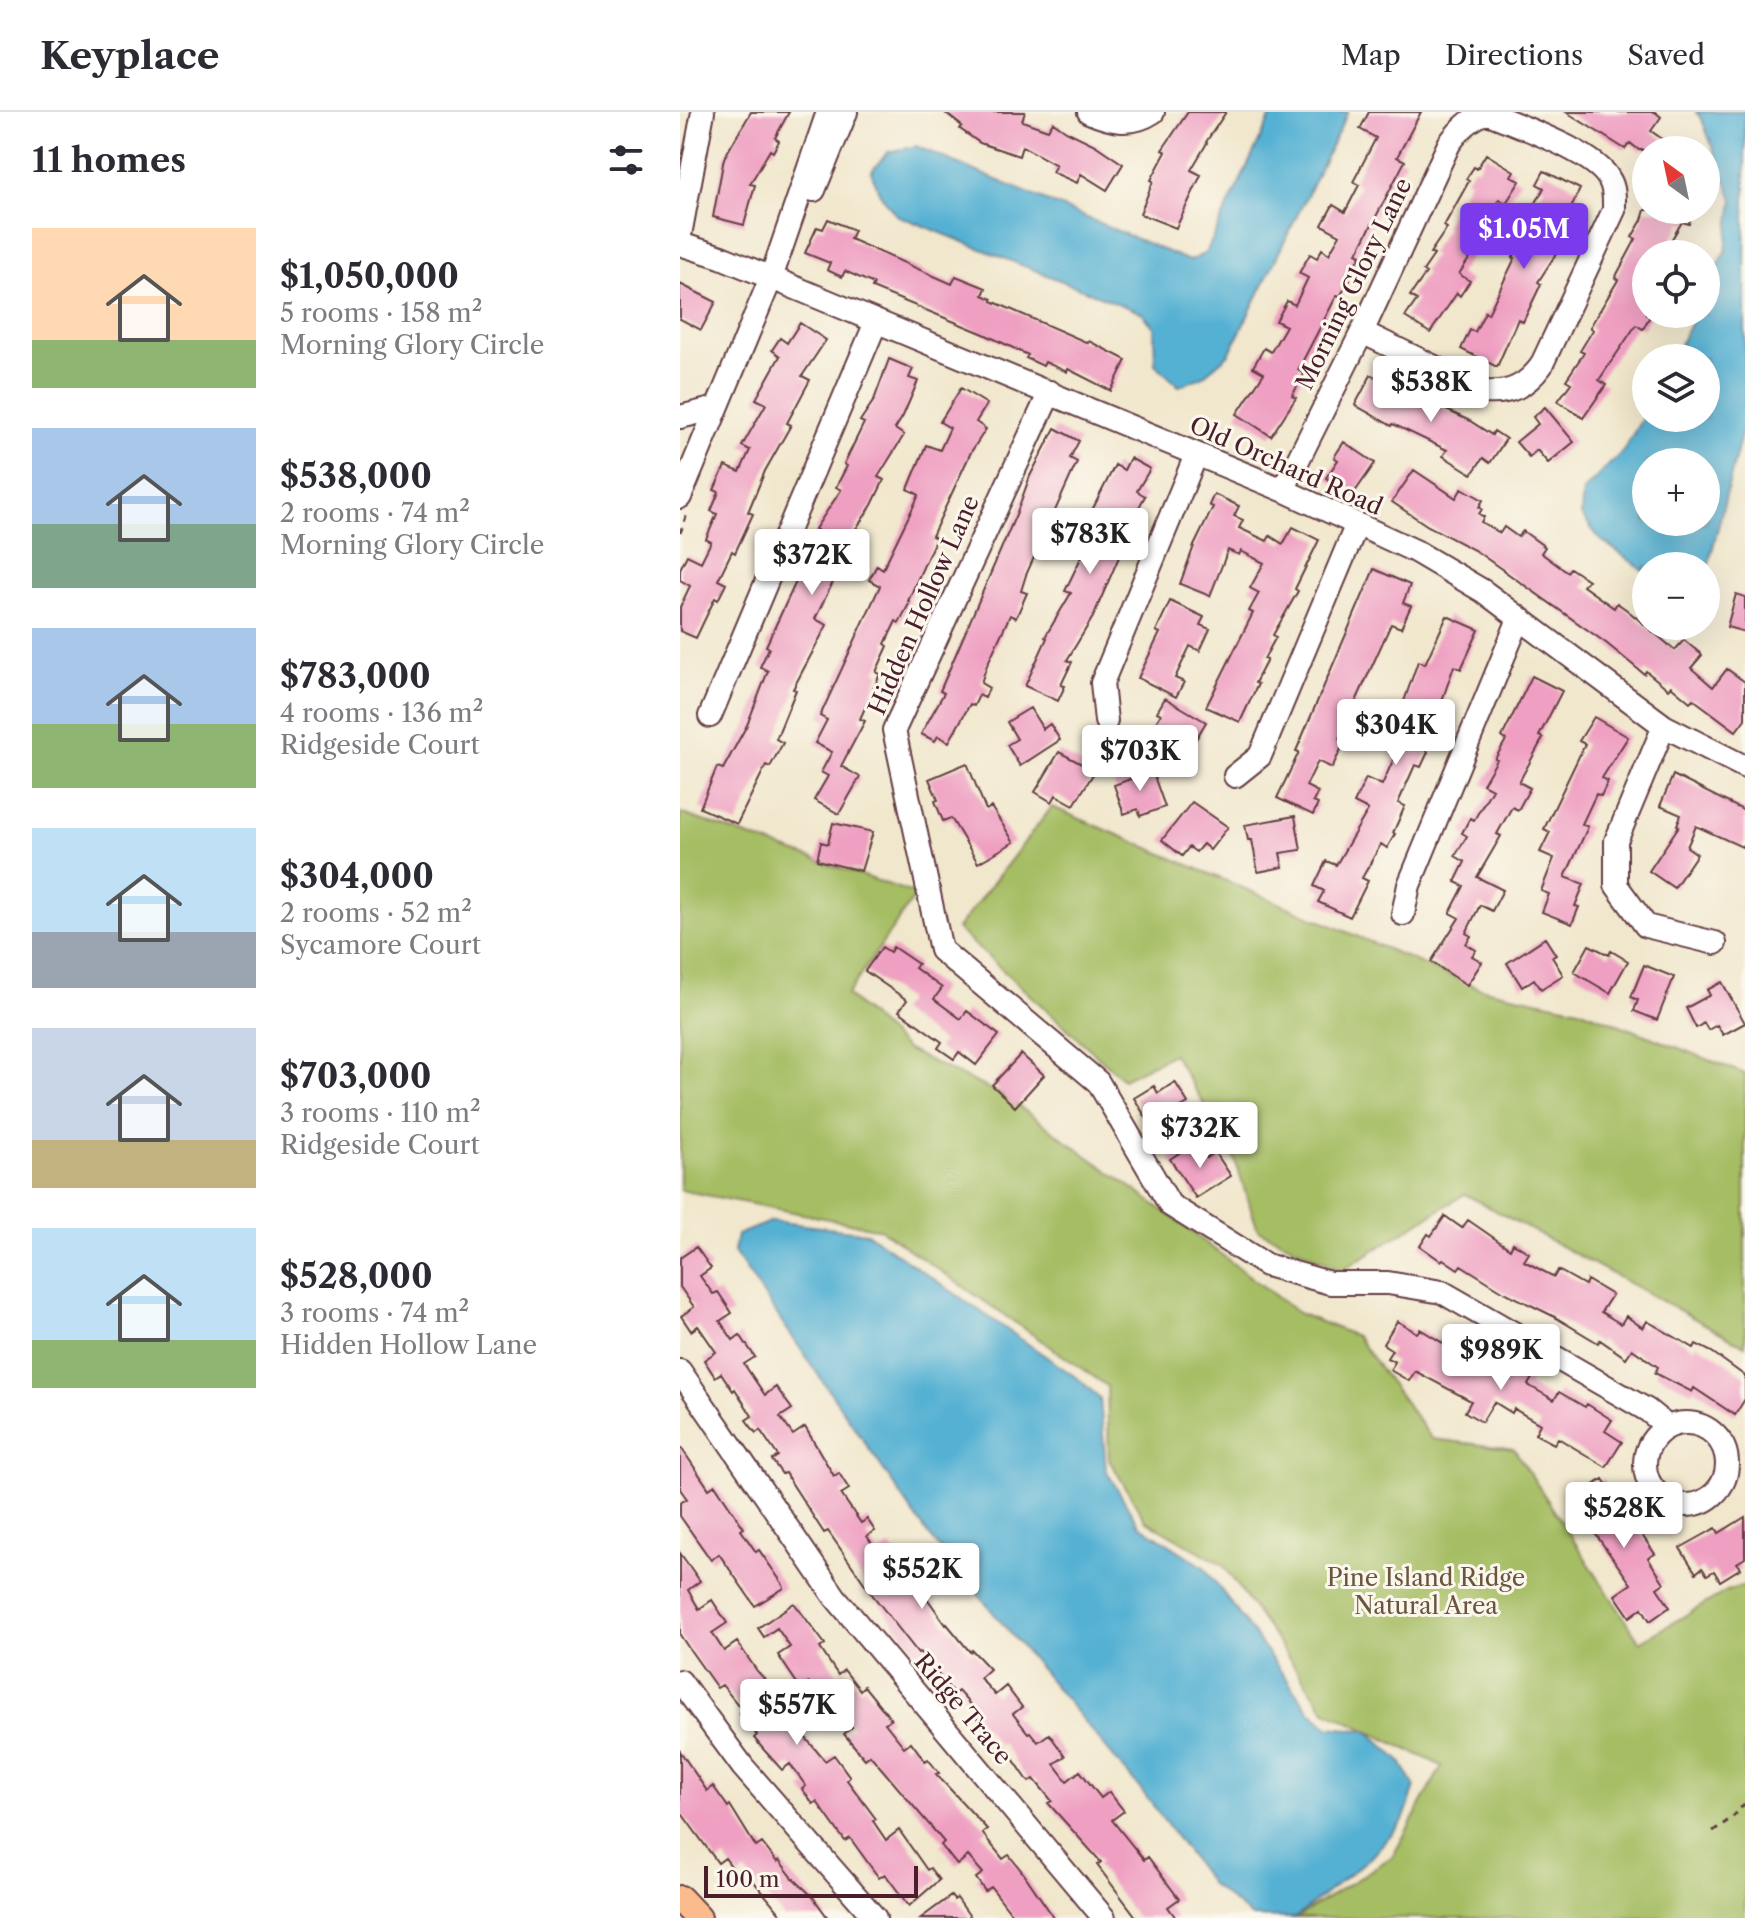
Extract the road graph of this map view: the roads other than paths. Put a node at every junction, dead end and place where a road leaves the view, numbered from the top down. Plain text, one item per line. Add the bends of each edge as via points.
1 (703, 112) edge
2 (828, 112) edge
3 (846, 112) edge
4 (1089, 112) edge
5 (1153, 112) edge
6 (1486, 112) edge
7 (680, 235) edge
8 (680, 244) edge
9 (771, 278) junction
10 (876, 322) junction
11 (1362, 332) junction
12 (1050, 392) junction
13 (717, 408) junction
14 (680, 417) edge
15 (1196, 455) junction
16 (1283, 490) junction
17 (681, 491) edge
18 (1357, 524) junction
19 (1519, 619) junction
20 (710, 716) dead end
21 (1106, 721) dead end
22 (1664, 726) junction
23 (1745, 767) edge
24 (1235, 776) dead end
25 (1403, 914) dead end
26 (1715, 943) dead end
27 (680, 1371) edge
28 (1668, 1427) dead end
29 (680, 1681) edge
30 (680, 1899) edge
31 (698, 1918) edge
32 (875, 1918) edge
33 (1104, 1918) edge

1 - 7 street
2 - 9 street
3 - 9 street
4 - 5 street via 1109,121 1134,122
6 - 11 street, Morning Glory Lane via 1472,118 1449,144
6 - 11 street via 1587,157 1609,178 1614,193 1614,210 1541,366 1518,387 1486,392
8 - 9 street, Old Orchard Road
9 - 10 street, Old Orchard Road
9 - 13 street
10 - 12 street, Old Orchard Road
10 - 20 street
11 - 16 street, Morning Glory Lane
12 - 15 street, Old Orchard Road
12 - 28 street, Hidden Hollow Lane via 894,730 941,950 1098,1082 1170,1205 1266,1265 1330,1283 1388,1283 1442,1292
13 - 14 street
13 - 17 street
15 - 16 street, Old Orchard Road
15 - 21 street via 1102,683
16 - 18 street, Old Orchard Road
18 - 19 street, Old Orchard Road via 1415,551
18 - 24 street via 1260,756
19 - 22 street, Old Orchard Road
19 - 25 street via 1409,885
22 - 23 street, Old Orchard Road
22 - 26 street via 1616,841 1616,885 1646,926
27 - 33 street, Ridge Trace via 835,1597
29 - 32 street via 743,1767
30 - 31 main road

